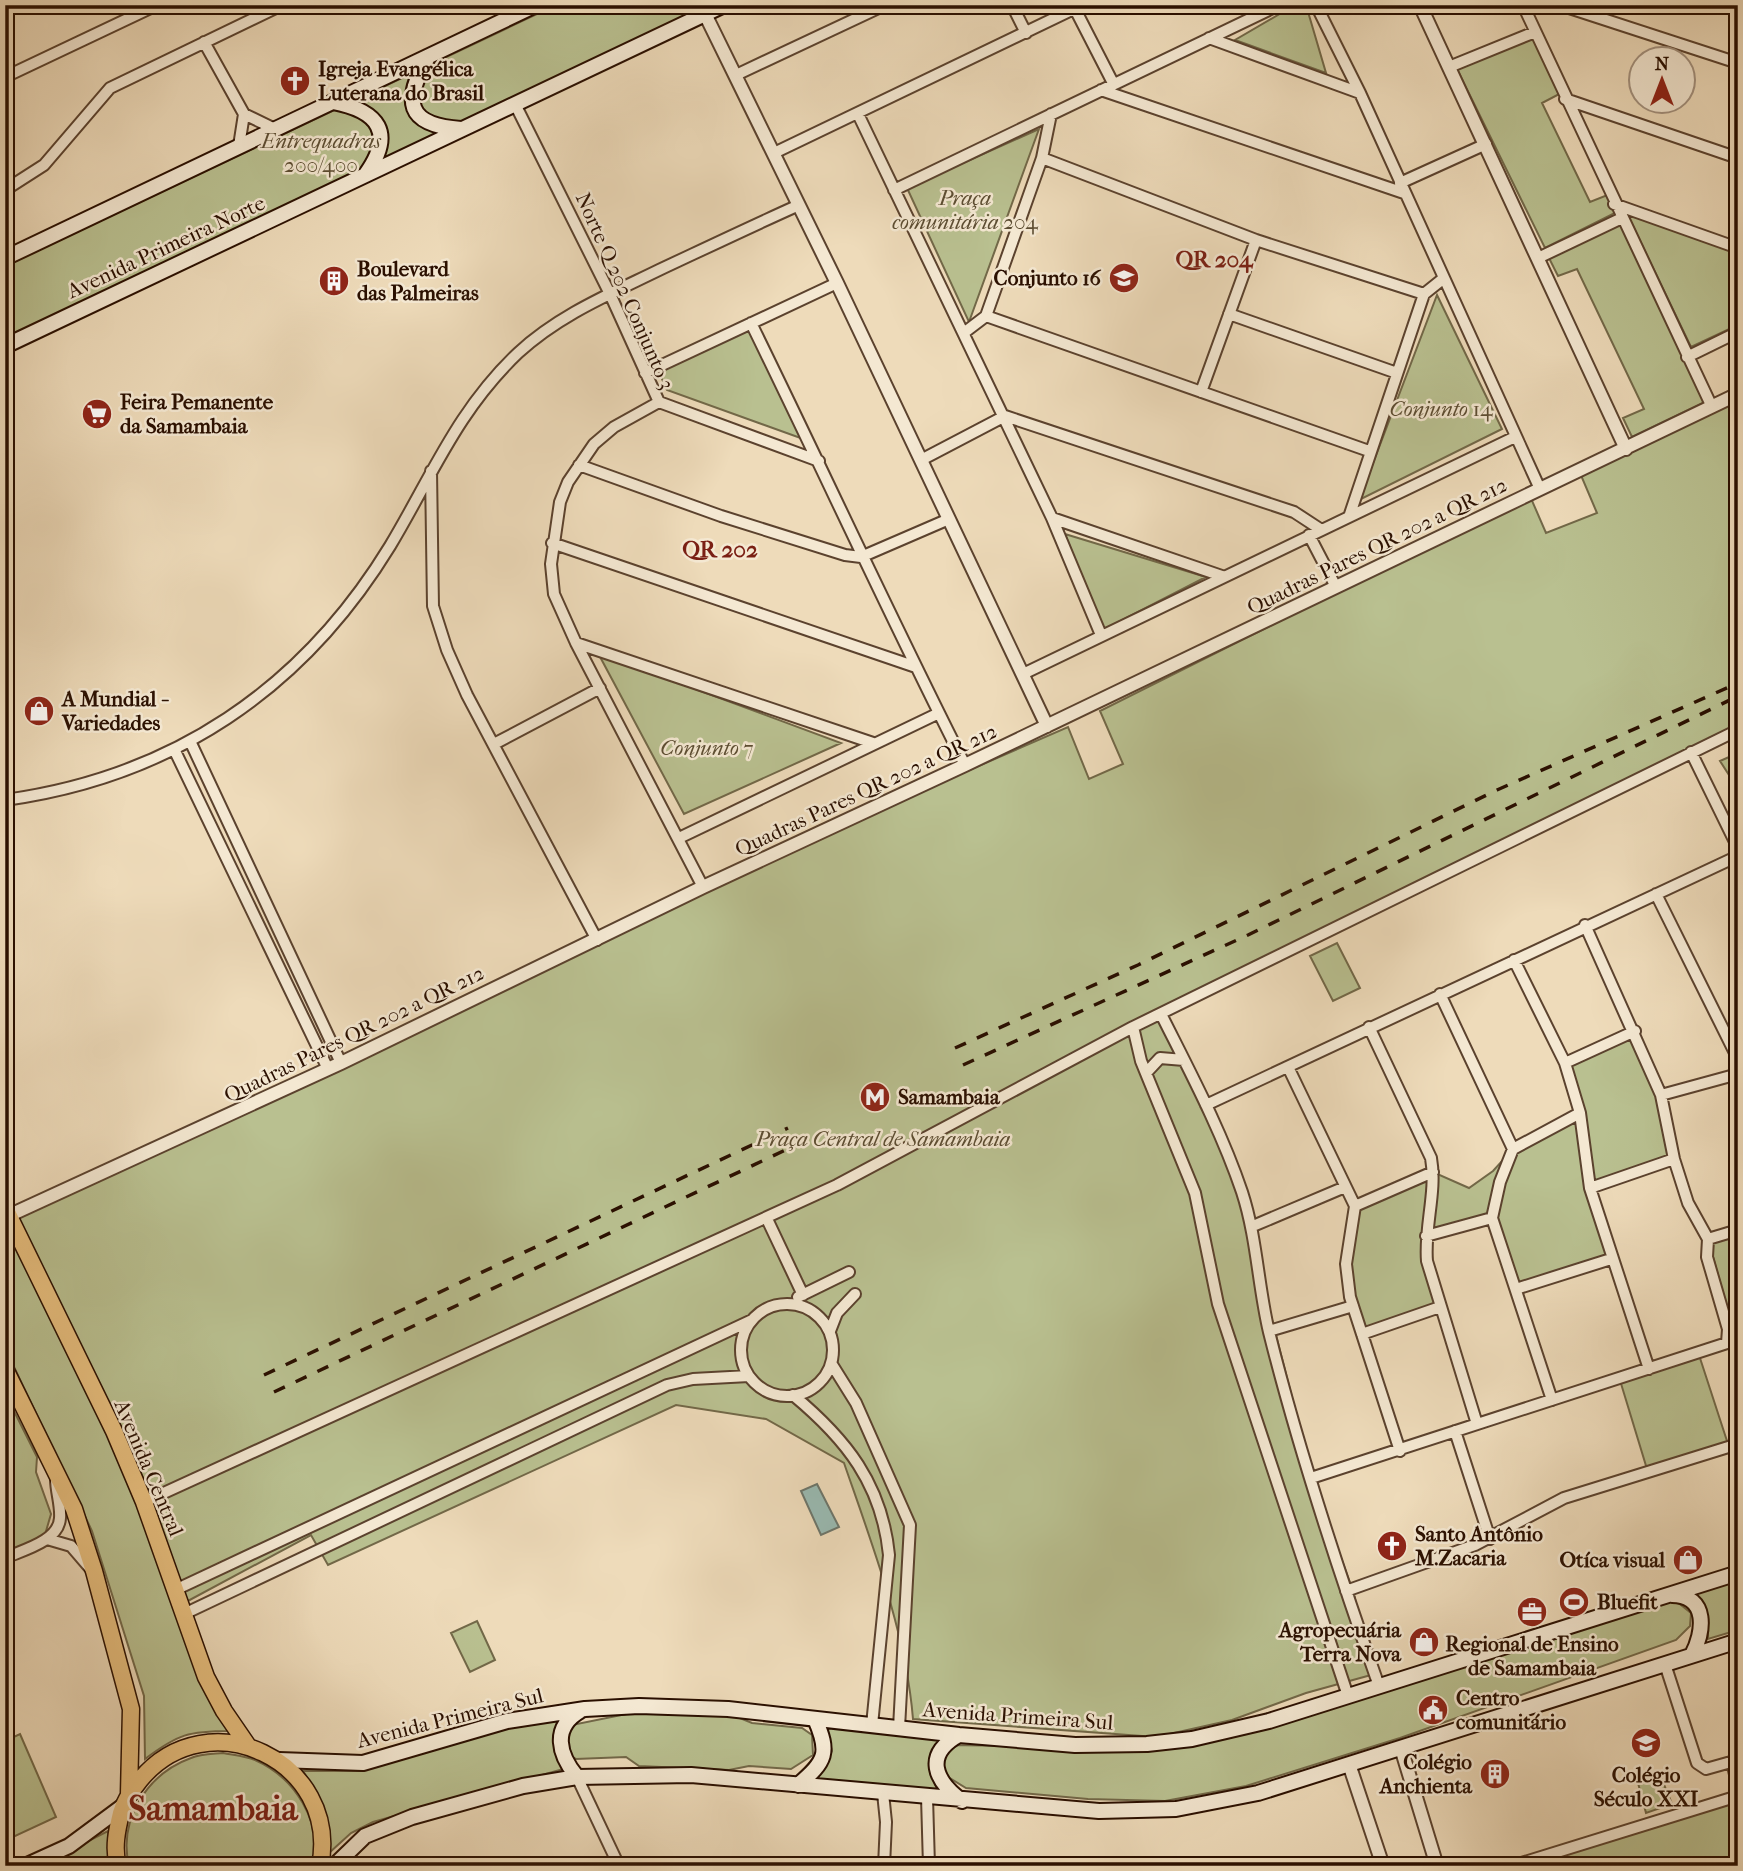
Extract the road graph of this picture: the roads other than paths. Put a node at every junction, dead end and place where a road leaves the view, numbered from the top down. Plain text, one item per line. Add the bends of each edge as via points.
1 (157, 5) edge
2 (282, 5) edge
3 (536, 5) edge
4 (724, 5) edge
5 (885, 5) edge
6 (1012, 5) edge
7 (1279, 5) edge
8 (1316, 5) edge
9 (1420, 5) edge
10 (1560, 5) edge
11 (1079, 7) edge
12 (1525, 7) edge
13 (705, 14) junction
14 (1535, 32) junction
15 (1026, 33) junction
16 (1209, 38) junction
17 (204, 41) junction
18 (428, 57) junction
19 (1738, 63) edge
20 (1449, 68) junction
21 (736, 75) junction
22 (5, 77) edge
23 (1113, 83) junction
24 (1101, 90) junction
25 (1360, 93) junction
26 (1565, 99) junction
27 (333, 102) junction
28 (516, 104) junction
29 (244, 114) junction
30 (858, 114) junction
31 (1051, 114) junction
32 (275, 129) junction
33 (463, 130) junction
34 (1486, 144) junction
35 (239, 146) junction
36 (774, 153) junction
37 (1042, 158) junction
38 (1738, 158) edge
39 (365, 176) junction
40 (1402, 188) junction
41 (5, 190) edge
42 (894, 190) junction
43 (1615, 204) junction
44 (799, 205) junction
45 (1622, 218) junction
46 (1256, 240) junction
47 (1738, 248) edge
48 (5, 258) edge
49 (1538, 258) junction
50 (1444, 278) junction
51 (837, 283) junction
52 (610, 295) junction
53 (1424, 295) junction
54 (1229, 314) junction
55 (986, 316) junction
56 (751, 323) junction
57 (965, 332) junction
58 (1738, 332) edge
59 (5, 346) edge
60 (1687, 357) junction
61 (646, 373) junction
62 (1397, 373) junction
63 (1201, 392) junction
64 (1738, 394) edge
65 (659, 402) junction
66 (1712, 407) junction
67 (1005, 416) junction
68 (1516, 437) junction
69 (1626, 449) junction
70 (1369, 451) junction
71 (921, 460) junction
72 (819, 461) junction
73 (579, 465) junction
74 (431, 470) junction
75 (1540, 489) junction
76 (1350, 514) junction
77 (1052, 518) junction
78 (949, 519) junction
79 (1320, 528) junction
80 (1309, 535) junction
81 (552, 542) junction
82 (861, 557) junction
83 (1222, 576) junction
84 (1336, 587) junction
85 (1101, 635) junction
86 (576, 643) junction
87 (916, 667) junction
88 (1023, 674) junction
89 (600, 688) junction
90 (939, 713) junction
91 (1047, 726) junction
92 (1738, 730) edge
93 (190, 741) junction
94 (873, 743) junction
95 (494, 744) junction
96 (174, 749) junction
97 (1690, 752) junction
98 (965, 765) junction
99 (5, 800) edge
100 (679, 838) junction
101 (1738, 848) edge
102 (1738, 856) edge
103 (703, 887) junction
104 (1656, 894) junction
105 (1586, 925) junction
106 (597, 940) junction
107 (1514, 960) junction
108 (1440, 994) junction
109 (1161, 1014) junction
110 (1133, 1027) junction
111 (1369, 1027) junction
112 (1635, 1031) junction
113 (1738, 1059) edge
114 (1184, 1060) junction
115 (341, 1063) junction
116 (1565, 1063) junction
117 (1288, 1067) junction
118 (328, 1069) junction
119 (1146, 1073) junction
120 (1738, 1074) edge
121 (1661, 1095) junction
122 (1206, 1105) junction
123 (1580, 1113) junction
124 (1513, 1149) junction
125 (1674, 1158) junction
126 (1433, 1172) junction
127 (1345, 1187) junction
128 (1590, 1188) junction
129 (1355, 1206) junction
130 (7, 1212) edge
131 (1492, 1217) junction
132 (767, 1219) junction
133 (1253, 1226) junction
134 (1738, 1230) edge
135 (1426, 1236) junction
136 (1708, 1239) junction
137 (1611, 1259) junction
138 (849, 1272) dead end
139 (1516, 1289) junction
140 (855, 1294) dead end
141 (803, 1295) junction
142 (783, 1304) junction
143 (1353, 1306) junction
144 (1440, 1307) junction
145 (752, 1320) junction
146 (830, 1331) junction
147 (1269, 1331) junction
148 (1362, 1334) junction
149 (831, 1363) junction
150 (5, 1369) edge
151 (1649, 1369) junction
152 (749, 1376) junction
153 (793, 1395) junction
154 (1552, 1400) junction
155 (1477, 1424) junction
156 (1455, 1432) junction
157 (1738, 1444) edge
158 (1400, 1451) junction
159 (56, 1469) junction
160 (1311, 1478) junction
161 (144, 1502) junction
162 (47, 1539) junction
163 (1490, 1539) junction
164 (5, 1558) edge
165 (94, 1571) junction
166 (1738, 1573) edge
167 (175, 1590) junction
168 (1346, 1591) junction
169 (1672, 1595) junction
170 (184, 1615) junction
171 (1738, 1641) edge
172 (1692, 1655) junction
173 (1665, 1664) junction
174 (1379, 1686) junction
175 (1348, 1696) junction
176 (585, 1709) junction
177 (815, 1718) junction
178 (872, 1725) junction
179 (899, 1728) junction
180 (959, 1735) junction
181 (248, 1746) junction
182 (1401, 1748) junction
183 (279, 1760) junction
184 (1735, 1761) edge
185 (1349, 1764) junction
186 (577, 1777) junction
187 (798, 1785) junction
188 (1738, 1788) edge
189 (883, 1793) junction
190 (1738, 1796) edge
191 (927, 1797) junction
192 (126, 1800) junction
193 (962, 1801) junction
194 (25, 1866) edge
195 (118, 1866) edge
196 (320, 1866) edge
197 (334, 1866) edge
198 (619, 1866) edge
199 (884, 1866) edge
200 (929, 1866) edge
201 (1383, 1866) edge
202 (1437, 1866) edge
203 (1512, 1866) edge

1 - 22 street
2 - 17 street
3 - 18 main road
4 - 13 main road, Avenida Primeira Norte
5 - 21 street
6 - 15 street
7 - 16 street
8 - 25 street
9 - 20 street
10 - 19 street
11 - 15 street
11 - 23 street
12 - 14 street
13 - 21 street
13 - 28 main road, Avenida Primeira Norte
14 - 20 street
14 - 26 street
15 - 30 street
16 - 23 street
16 - 25 street
17 - 29 street
17 - 41 street via 110,88 62,148
18 - 27 main road
18 - 33 main road via 412,88 414,108 428,124
20 - 34 street
21 - 36 street
23 - 24 street
24 - 31 street
24 - 40 street
25 - 40 street
26 - 38 street
26 - 43 street
27 - 32 main road
27 - 39 main road via 368,114 379,128 380,151
28 - 33 main road, Avenida Primeira Norte
28 - 52 street, Norte Q 202 Conjunto 3
29 - 32 street
29 - 35 street
30 - 36 street
30 - 42 street
31 - 37 street
31 - 42 street
32 - 35 main road
33 - 39 main road, Avenida Primeira Norte
34 - 40 street
34 - 49 street
35 - 48 main road
36 - 44 street
37 - 46 street
37 - 55 street
39 - 59 main road, Avenida Primeira Norte
40 - 50 street
42 - 57 street
43 - 45 street
43 - 47 street
44 - 51 street
44 - 52 street
45 - 49 street
45 - 60 street
46 - 53 street
46 - 54 street
49 - 69 street
50 - 53 street
50 - 68 street
51 - 56 street
51 - 71 street
52 - 61 street, Norte Q 202 Conjunto 3
52 - 74 street via 565,317 519,353 472,403
53 - 62 street
54 - 62 street
54 - 63 street
55 - 57 street
55 - 63 street
56 - 61 street
56 - 72 street
57 - 67 street
58 - 60 street
60 - 66 street
61 - 65 street, Norte Q 202 Conjunto 3
62 - 70 street
63 - 70 street
64 - 66 street, Quadras Pares QR 202 a QR 212
65 - 72 street
65 - 73 street, Norte Q 202 Conjunto 3 via 614,427
66 - 69 street, Quadras Pares QR 202 a QR 212
67 - 71 street
67 - 77 street
67 - 79 street via 1294,512
68 - 75 street
68 - 76 street
69 - 75 street, Quadras Pares QR 202 a QR 212
70 - 76 street
71 - 78 street
72 - 82 street
73 - 81 street, Norte Q 202 Conjunto 3 via 560,502
73 - 82 street via 721,516
74 - 93 street via 371,576 320,637 247,707
74 - 95 street via 433,606 447,650
75 - 84 street, Quadras Pares QR 202 a QR 212
76 - 79 street
77 - 83 street
77 - 85 street
78 - 82 street
78 - 88 street
79 - 80 street
80 - 83 street
80 - 84 street
81 - 86 street, Norte Q 202 Conjunto 3 via 554,594
81 - 87 street
82 - 87 street
83 - 85 street
84 - 91 street, Quadras Pares QR 202 a QR 212
85 - 88 street
86 - 89 street, Norte Q 202 Conjunto 3
86 - 94 street
87 - 90 street
88 - 91 street
89 - 95 street
89 - 100 street, Norte Q 202 Conjunto 3
90 - 94 street
90 - 98 street
91 - 98 street, Quadras Pares QR 202 a QR 212
92 - 97 street
93 - 96 street
93 - 115 street
94 - 100 street
95 - 106 street
96 - 99 street via 107,777
96 - 118 street
97 - 101 street
97 - 109 street
98 - 103 street, Quadras Pares QR 202 a QR 212
100 - 103 street, Norte Q 202 Conjunto 3
102 - 104 street
103 - 106 street, Quadras Pares QR 202 a QR 212
104 - 105 street
104 - 113 street
105 - 107 street
105 - 112 street
106 - 115 street, Quadras Pares QR 202 a QR 212
107 - 108 street
107 - 116 street
108 - 111 street
108 - 124 street
109 - 110 street
109 - 114 street
110 - 119 street
110 - 132 street
111 - 117 street
111 - 126 street via 1426,1146
112 - 116 street
112 - 121 street
114 - 119 street via 1160,1058
114 - 122 street
115 - 118 street, Quadras Pares QR 202 a QR 212
116 - 123 street
117 - 122 street
117 - 127 street
118 - 130 street, Quadras Pares QR 202 a QR 212
119 - 175 street via 1195,1193 1218,1304
120 - 121 street
121 - 125 street
122 - 133 street
123 - 124 street
123 - 128 street
124 - 131 street
125 - 128 street
125 - 136 street via 1688,1203
126 - 129 street
126 - 135 street
127 - 129 street
127 - 133 street
128 - 137 street
129 - 143 street via 1346,1264
130 - 161 main road, Avenida Central
131 - 135 street
131 - 139 street
132 - 141 street
132 - 161 street
133 - 147 street
134 - 136 street
135 - 144 street via 1427,1261
136 - 151 street via 1707,1257 1728,1329 1727,1343
137 - 139 street
137 - 151 street
138 - 141 street
139 - 154 street
140 - 146 street via 837,1313
141 - 142 street
142 - 145 street
142 - 146 street via 811,1310
143 - 147 street
143 - 148 street
144 - 148 street
144 - 155 street
145 - 152 street via 741,1349
145 - 167 street
146 - 149 street
147 - 160 street
148 - 158 street
149 - 153 street via 818,1384
149 - 179 street via 856,1403 910,1525
150 - 159 main road
151 - 154 street
152 - 153 street via 772,1393
152 - 170 street via 667,1385
153 - 178 street via 835,1431 860,1466 886,1529 889,1555
154 - 155 street
155 - 156 street
156 - 158 street
156 - 163 street
157 - 163 street via 1564,1497
158 - 160 street
159 - 162 street via 61,1521
159 - 165 main road
160 - 168 street
161 - 167 main road, Avenida Central
162 - 164 street
162 - 165 street via 71,1546
163 - 168 street
165 - 192 main road via 131,1709
166 - 169 main road, Avenida Primeira Sul
167 - 170 main road, Avenida Central
168 - 174 street
169 - 172 main road via 1686,1598 1700,1615 1702,1632
169 - 174 main road, Avenida Primeira Sul
170 - 181 main road, Avenida Central via 206,1676
171 - 172 main road
172 - 173 main road
173 - 182 main road
173 - 184 street via 1697,1763 1706,1769
174 - 175 main road, Avenida Primeira Sul
175 - 180 main road, Avenida Primeira Sul via 1233,1730 1147,1744 1075,1745
176 - 177 main road, Avenida Primeira Sul via 728,1709
176 - 183 main road, Avenida Primeira Sul via 507,1721 363,1763
176 - 186 main road via 570,1717 559,1744
177 - 178 main road, Avenida Primeira Sul
177 - 187 main road via 825,1754
178 - 179 main road, Avenida Primeira Sul
179 - 180 main road, Avenida Primeira Sul
180 - 193 main road via 940,1751 937,1771 944,1786
181 - 183 main road
181 - 192 main road via 214,1742 180,1749 150,1768
182 - 185 main road
182 - 202 street
183 - 196 main road via 304,1784 319,1815 324,1849
184 - 188 street
185 - 193 main road via 1258,1793 1176,1809 1099,1811
185 - 201 street
186 - 187 main road via 691,1775
186 - 197 main road via 523,1786 412,1818 365,1836
186 - 198 street
187 - 189 main road
189 - 191 main road
189 - 199 street
190 - 203 street
191 - 193 main road
191 - 200 street
192 - 194 main road via 69,1846
192 - 195 main road via 116,1833

